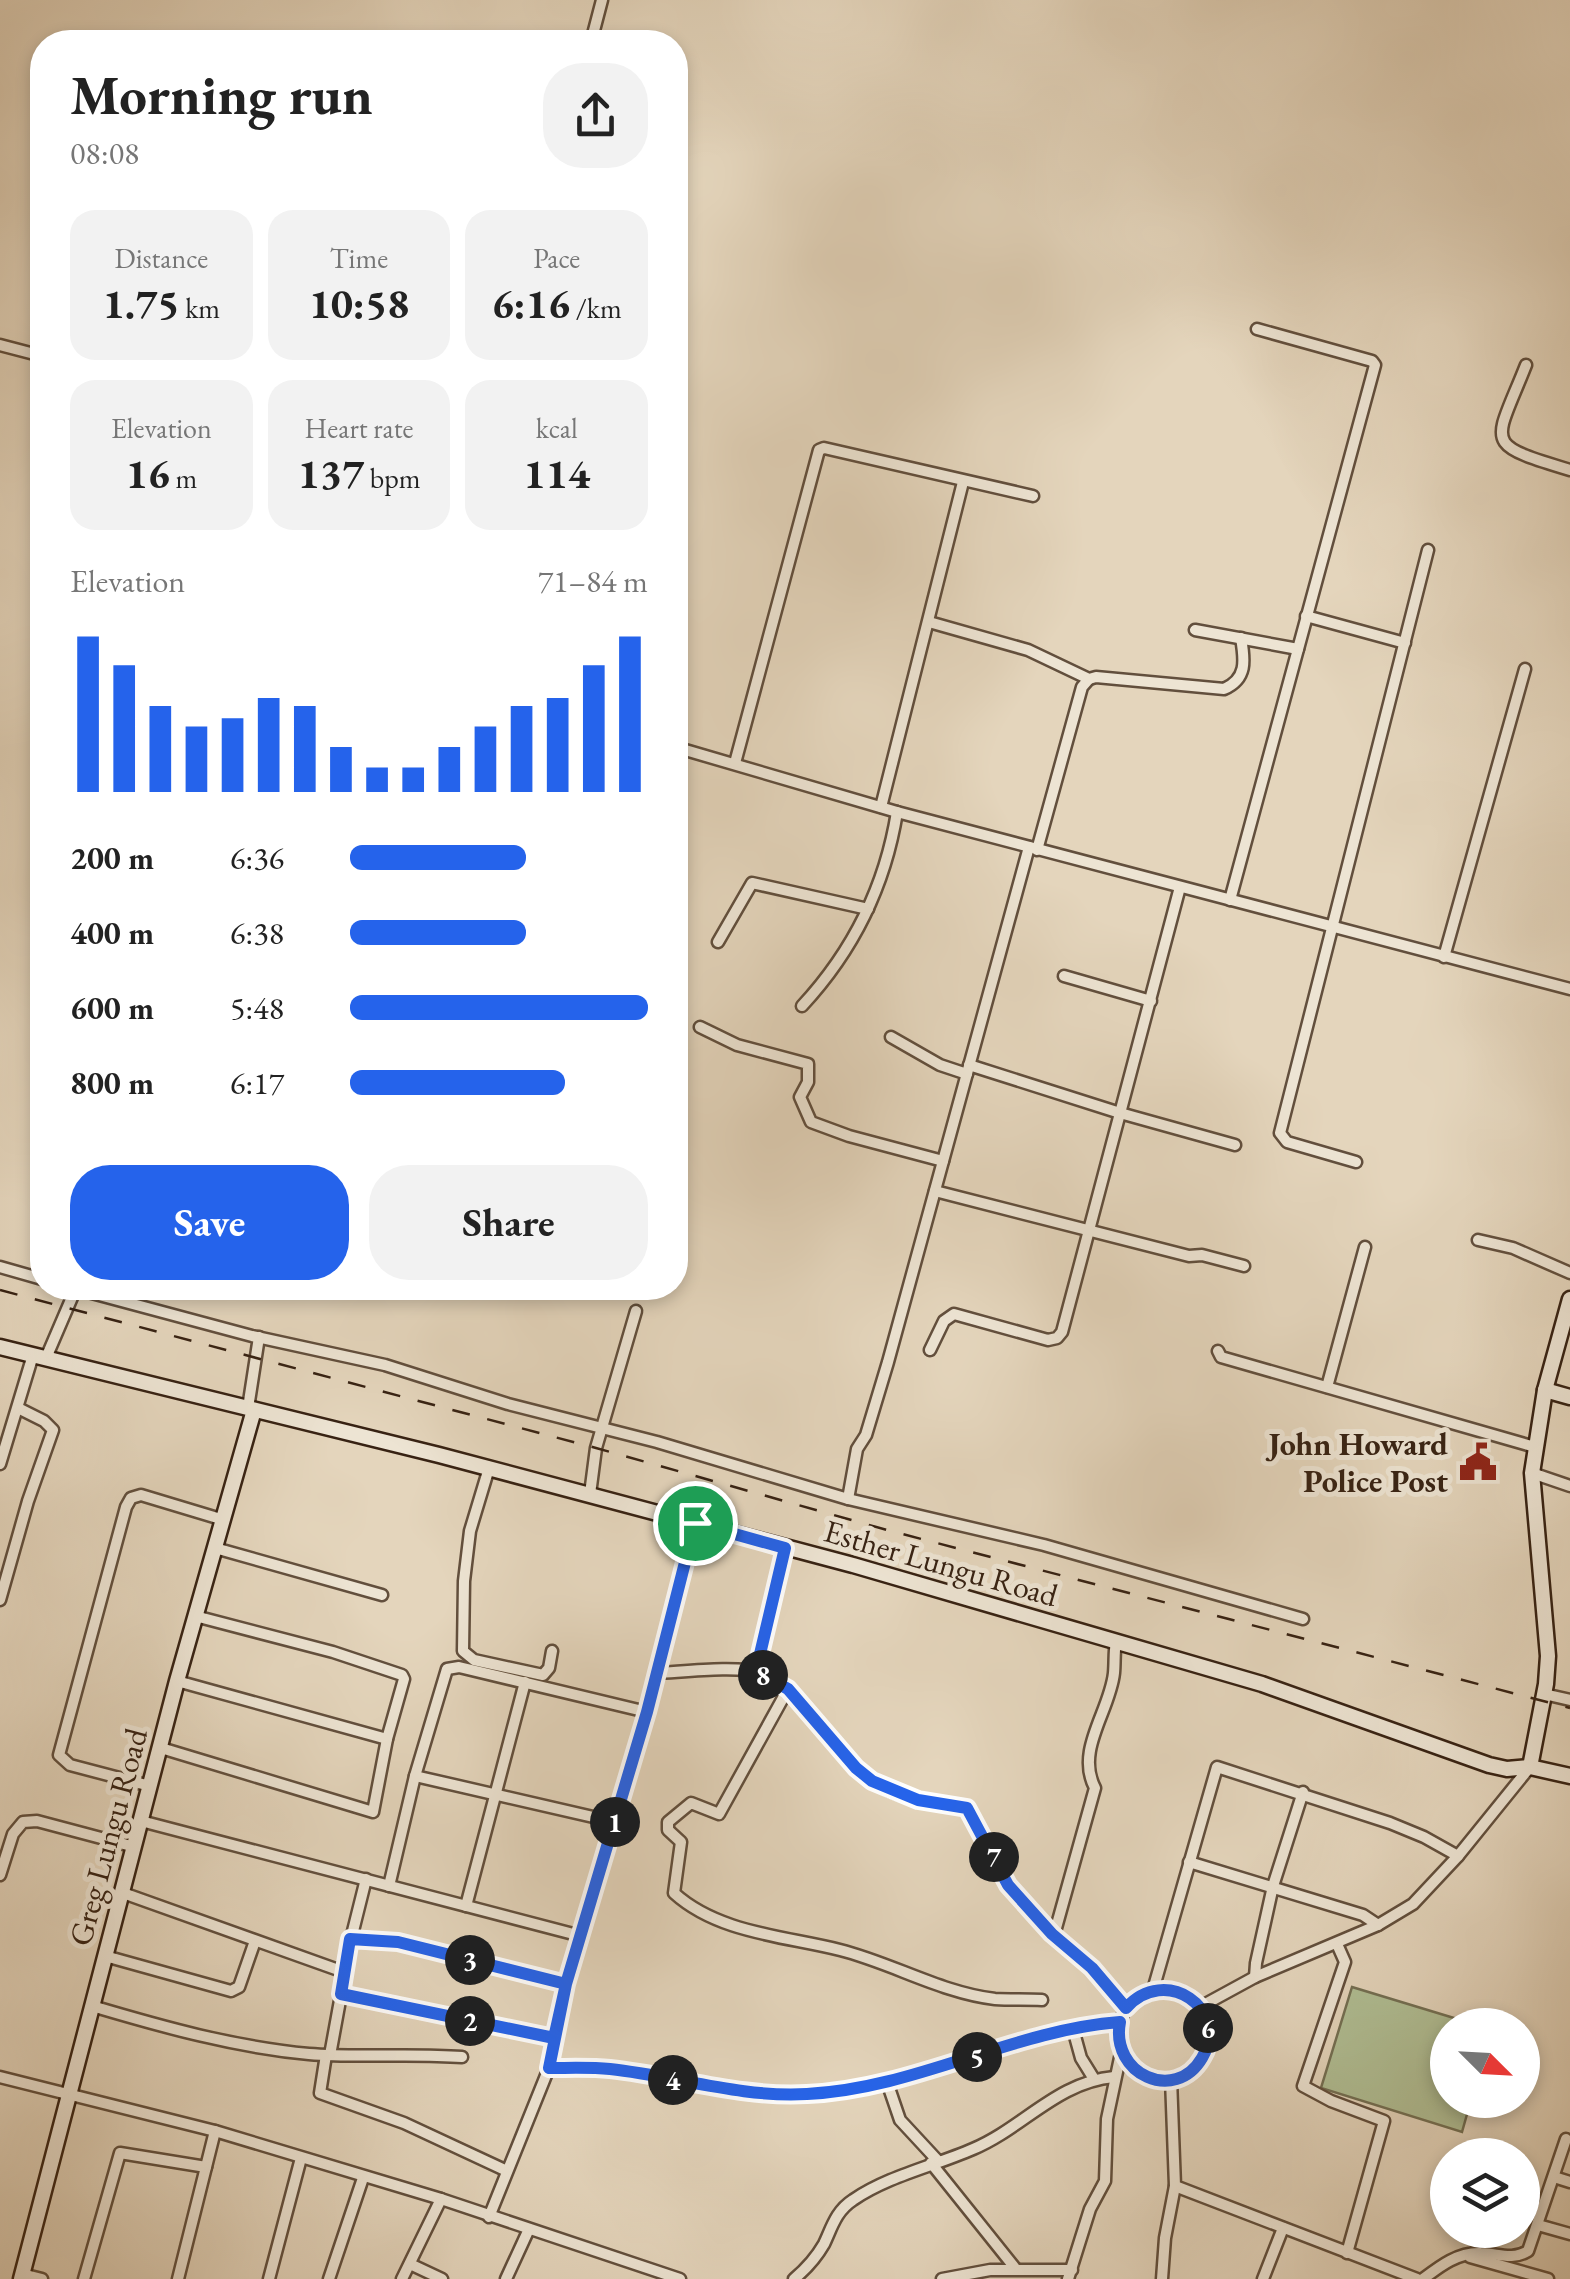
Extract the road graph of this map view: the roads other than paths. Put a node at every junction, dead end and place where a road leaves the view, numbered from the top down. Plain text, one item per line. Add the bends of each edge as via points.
1 (602, 0) edge
2 (594, 30) edge
3 (1257, 330) dead end
4 (0, 345) edge
5 (30, 353) edge
6 (1526, 365) dead end
7 (1570, 470) edge
8 (963, 482) junction
9 (1033, 496) dead end
10 (1428, 550) dead end
11 (1306, 616) junction
12 (929, 622) junction
13 (1195, 630) dead end
14 (1241, 638) junction
15 (1406, 643) junction
16 (1298, 648) junction
17 (1525, 669) dead end
18 (1088, 679) junction
19 (688, 750) edge
20 (735, 763) junction
21 (881, 807) junction
22 (897, 812) junction
23 (1033, 848) junction
24 (1180, 887) junction
25 (1230, 900) junction
26 (868, 909) junction
27 (1334, 928) junction
28 (718, 942) dead end
29 (1444, 957) junction
30 (1064, 976) dead end
31 (1570, 989) edge
32 (1151, 1001) junction
33 (802, 1006) dead end
34 (700, 1028) dead end
35 (891, 1036) dead end
36 (968, 1069) junction
37 (1120, 1114) junction
38 (1235, 1144) dead end
39 (943, 1161) junction
40 (1356, 1162) dead end
41 (935, 1191) junction
42 (1091, 1230) junction
43 (1478, 1240) dead end
44 (1365, 1247) dead end
45 (1244, 1266) dead end
46 (0, 1267) edge
47 (1570, 1274) edge
48 (30, 1276) edge
49 (1570, 1299) edge
50 (69, 1300) edge
51 (119, 1300) edge
52 (636, 1311) dead end
53 (260, 1338) junction
54 (0, 1347) edge
55 (930, 1350) dead end
56 (1218, 1351) dead end
57 (39, 1356) junction
58 (1328, 1386) junction
59 (1545, 1390) junction
60 (1570, 1397) edge
61 (18, 1408) junction
62 (251, 1409) junction
63 (602, 1428) junction
64 (1535, 1447) junction
65 (0, 1464) edge
66 (490, 1468) junction
67 (1532, 1474) junction
68 (1570, 1486) edge
69 (590, 1494) junction
70 (848, 1499) junction
71 (224, 1520) junction
72 (695, 1523) junction
73 (215, 1548) junction
74 (785, 1548) junction
75 (382, 1595) dead end
76 (0, 1600) edge
77 (195, 1616) junction
78 (1303, 1618) dead end
79 (1116, 1642) junction
80 (552, 1651) dead end
81 (756, 1671) junction
82 (658, 1673) junction
83 (177, 1681) junction
84 (525, 1682) junction
85 (788, 1689) junction
86 (1544, 1694) junction
87 (1570, 1700) edge
88 (647, 1712) junction
89 (388, 1738) junction
90 (161, 1748) junction
91 (1530, 1766) junction
92 (416, 1776) junction
93 (1570, 1776) edge
94 (150, 1786) junction
95 (1303, 1792) junction
96 (495, 1794) junction
97 (141, 1822) junction
98 (615, 1822) junction
99 (135, 1847) junction
100 (1458, 1856) junction
101 (1189, 1862) junction
102 (0, 1875) edge
103 (366, 1879) junction
104 (390, 1886) junction
105 (1274, 1886) junction
106 (123, 1893) junction
107 (466, 1906) junction
108 (1378, 1925) junction
109 (1052, 1934) junction
110 (581, 1936) junction
111 (350, 1939) junction
112 (255, 1941) junction
113 (1337, 1944) junction
114 (105, 1956) junction
115 (344, 1972) junction
116 (1255, 1977) junction
117 (566, 1984) junction
118 (1153, 1990) junction
119 (341, 1994) junction
120 (1042, 2000) dead end
121 (92, 2006) junction
122 (1126, 2008) junction
123 (1200, 2008) junction
124 (1120, 2022) junction
125 (1072, 2029) junction
126 (554, 2038) junction
127 (1122, 2053) junction
128 (328, 2055) junction
129 (462, 2057) dead end
130 (549, 2068) junction
131 (0, 2077) edge
132 (1114, 2077) junction
133 (1094, 2079) junction
134 (1171, 2079) junction
135 (887, 2082) junction
136 (68, 2094) junction
137 (215, 2131) junction
138 (1566, 2139) dead end
139 (301, 2158) junction
140 (935, 2162) junction
141 (206, 2167) junction
142 (507, 2171) junction
143 (363, 2178) junction
144 (1554, 2178) junction
145 (1570, 2182) edge
146 (1175, 2186) junction
147 (441, 2199) junction
148 (489, 2217) junction
149 (1540, 2219) edge
150 (1540, 2226) edge
151 (1283, 2228) junction
152 (528, 2229) junction
153 (1570, 2234) edge
154 (1528, 2248) edge
155 (1348, 2253) junction
156 (1464, 2255) junction
157 (410, 2264) junction
158 (1015, 2268) junction
159 (1070, 2274) edge
160 (21, 2276) edge
161 (42, 2279) edge
162 (84, 2279) edge
163 (178, 2279) edge
164 (269, 2279) edge
165 (329, 2279) edge
166 (402, 2279) edge
167 (442, 2279) edge
168 (506, 2279) edge
169 (680, 2279) edge
170 (794, 2279) edge
171 (942, 2279) edge
172 (1162, 2279) edge
173 (1263, 2279) edge
174 (1420, 2279) edge
175 (1548, 2279) edge

1 - 2 street
3 - 11 street via 1375,365
4 - 5 street
6 - 7 street via 1500,439 1516,454
8 - 9 street
8 - 12 street
8 - 20 street via 819,450
10 - 15 street
11 - 15 street
11 - 16 street
12 - 18 street via 1028,650
12 - 21 street
13 - 14 street
14 - 16 street
14 - 18 street via 1240,677 1224,689
15 - 27 street
16 - 25 street
17 - 29 street
18 - 23 street
19 - 20 street
20 - 21 street
21 - 22 street
22 - 23 street
22 - 26 street
23 - 24 street
23 - 36 street
24 - 25 street
24 - 32 street
25 - 27 street
26 - 28 street via 752,883
26 - 33 street via 838,962
27 - 29 street
27 - 40 street via 1280,1133 1287,1142
29 - 31 street
30 - 32 street
32 - 37 street
34 - 39 street via 808,1064 800,1098 811,1122
35 - 36 street via 922,1056
36 - 37 street
36 - 39 street
37 - 38 street
37 - 42 street
39 - 41 street
41 - 42 street
41 - 70 street via 866,1435 856,1449
42 - 45 street
42 - 55 street via 1057,1338 954,1314
43 - 47 street
44 - 58 street
46 - 48 street
49 - 59 street
50 - 57 street
51 - 53 street
52 - 63 street
53 - 62 street
53 - 63 street via 384,1364
54 - 57 street, Esther Lungu Road
56 - 58 street
57 - 61 street
57 - 62 street, Esther Lungu Road
58 - 64 street
59 - 60 street
59 - 64 street
61 - 65 street
61 - 76 street via 53,1430
62 - 66 street, Esther Lungu Road
62 - 71 street, Greg Lungu Road
63 - 69 street
63 - 70 street
64 - 67 street
66 - 69 street, Esther Lungu Road
66 - 80 street via 470,1531 463,1651 474,1660 543,1675
67 - 68 street
67 - 86 street via 1548,1656
69 - 72 street, Esther Lungu Road
70 - 78 street via 1044,1545
71 - 73 street, Greg Lungu Road
71 - 94 street via 142,1496 130,1498 126,1507 59,1754 70,1766
72 - 74 street, Esther Lungu Road
72 - 82 street
73 - 75 street
73 - 77 street, Greg Lungu Road
74 - 79 street, Esther Lungu Road
74 - 81 street
77 - 83 street, Greg Lungu Road
77 - 89 street via 399,1672 404,1679
79 - 91 street, Esther Lungu Road via 1262,1684 1490,1765
79 - 109 street via 1114,1675 1091,1749 1088,1774 1096,1788
81 - 82 street
81 - 85 street
82 - 88 street
83 - 89 street
83 - 90 street, Greg Lungu Road
84 - 88 street
84 - 92 street via 448,1670
84 - 96 street
85 - 109 street via 872,1781 918,1800 967,1808 1008,1885
85 - 120 street via 719,1814 690,1803 668,1822 681,1842 674,1893 694,1912 768,1936 842,1950 970,1993
86 - 87 street
86 - 91 street
88 - 98 street
89 - 90 street via 373,1812
90 - 94 street, Greg Lungu Road
91 - 93 street, Esther Lungu Road
91 - 100 street
92 - 96 street
92 - 104 street
94 - 97 street, Greg Lungu Road
95 - 100 street
95 - 101 street via 1217,1767
95 - 105 street
96 - 98 street
96 - 107 street
97 - 99 street, Greg Lungu Road
97 - 103 street
98 - 110 street
99 - 102 street via 23,1822
99 - 106 street, Greg Lungu Road
100 - 108 street via 1413,1904
101 - 105 street
101 - 118 street
103 - 104 street
103 - 111 street
104 - 107 street
105 - 108 street
105 - 116 street
106 - 112 street
106 - 114 street, Greg Lungu Road
107 - 110 street
108 - 113 street
109 - 122 street
110 - 117 street
111 - 115 street
111 - 117 street via 398,1942
112 - 114 street via 240,1987 231,1992
112 - 115 street
113 - 116 street
113 - 155 street via 1345,1962 1303,2086 1384,2121
114 - 121 street, Greg Lungu Road
115 - 119 street
116 - 123 street
117 - 126 street
118 - 122 street
118 - 123 street via 1174,1990
119 - 126 street
119 - 128 street
121 - 128 street via 197,2036
121 - 136 street, Greg Lungu Road
122 - 124 street
123 - 134 street via 1209,2032 1206,2050 1190,2071
124 - 125 street
124 - 127 street
125 - 133 street
125 - 135 street
126 - 130 street
127 - 132 street
127 - 134 street via 1144,2076
128 - 129 street
128 - 142 street via 320,2093
130 - 135 street via 609,2069 774,2093
130 - 142 street
131 - 136 street
132 - 133 street
132 - 159 street via 1104,2181
133 - 140 street via 976,2148
134 - 146 street
135 - 140 street via 900,2120
136 - 137 street
136 - 160 street, Greg Lungu Road
137 - 139 street
137 - 141 street
138 - 144 street
139 - 143 street
139 - 164 street
140 - 158 street
140 - 170 street via 852,2200
141 - 162 street via 120,2153
141 - 163 street
142 - 148 street
143 - 147 street
143 - 165 street
144 - 145 street
144 - 149 street
146 - 151 street
146 - 172 street
147 - 148 street
147 - 157 street
148 - 152 street
150 - 153 street
151 - 155 street
151 - 173 street
152 - 168 street
152 - 169 street
154 - 156 street via 1520,2255
155 - 174 street
156 - 174 street
156 - 175 street
157 - 166 street
157 - 167 street
158 - 159 street
158 - 171 street
160 - 161 street

